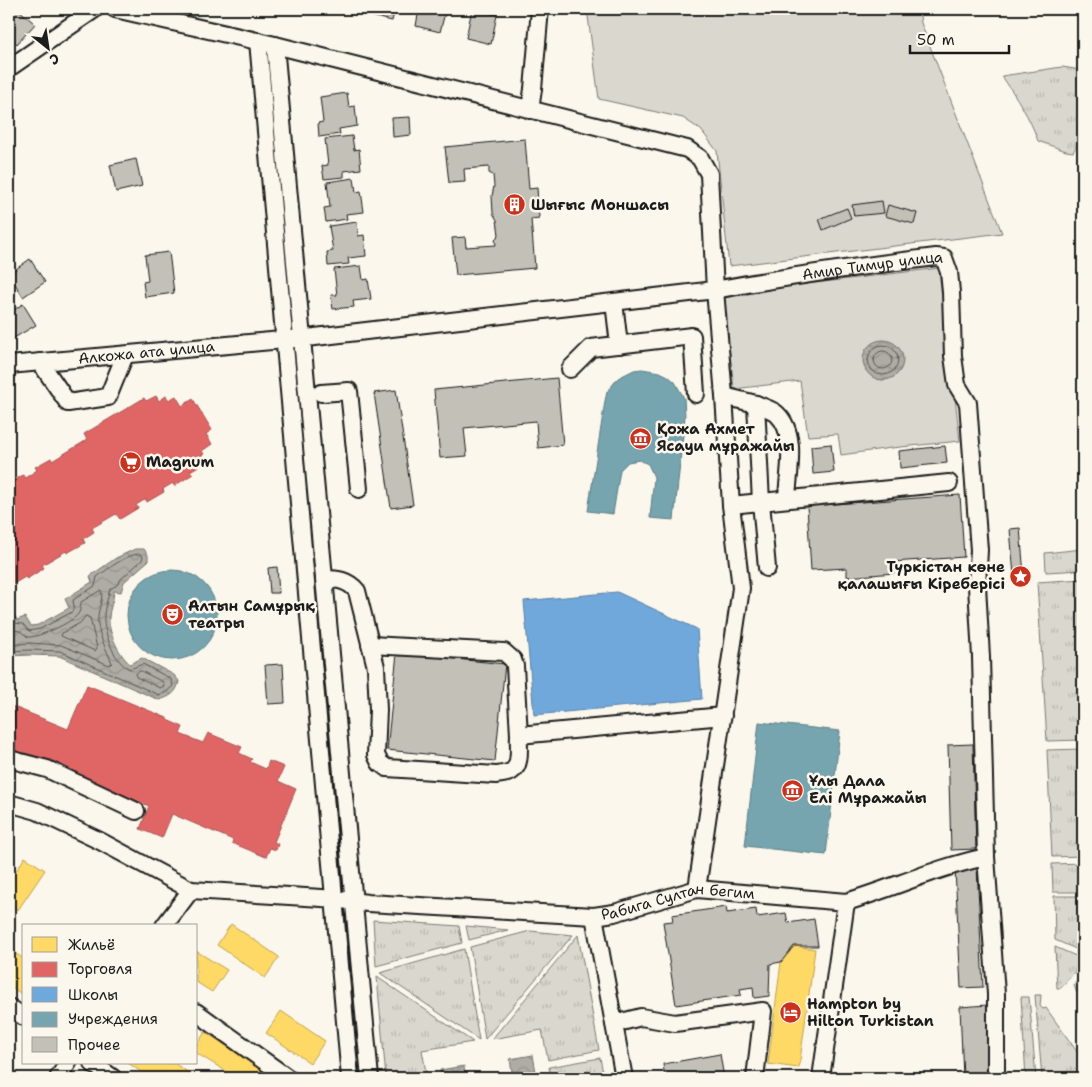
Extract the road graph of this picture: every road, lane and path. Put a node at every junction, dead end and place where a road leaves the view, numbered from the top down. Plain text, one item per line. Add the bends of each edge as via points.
1 (95, 9) edge
2 (540, 9) edge
3 (124, 10) edge
4 (258, 41) junction
5 (275, 45) junction
6 (9, 68) edge
7 (530, 110) junction
8 (715, 290) junction
9 (614, 302) junction
10 (302, 338) junction
11 (283, 340) junction
12 (619, 345) junction
13 (125, 355) junction
14 (40, 362) junction
15 (9, 365) edge
16 (570, 369) dead end
17 (321, 393) dead end
18 (696, 394) dead end
19 (724, 396) junction
20 (756, 404) junction
21 (949, 483) dead end
22 (359, 489) dead end
23 (787, 498) junction
24 (761, 502) junction
25 (731, 505) junction
26 (767, 568) dead end
27 (324, 579) junction
28 (370, 645) junction
29 (723, 716) junction
30 (518, 735) junction
31 (9, 759) edge
32 (9, 803) edge
33 (136, 811) dead end
34 (986, 857) junction
35 (697, 889) junction
36 (191, 890) junction
37 (334, 900) junction
38 (354, 902) junction
39 (846, 902) junction
40 (594, 916) junction
41 (166, 924) edge
42 (9, 1007) edge
43 (198, 1013) edge
44 (22, 1016) edge
45 (614, 1024) junction
46 (67, 1064) edge
47 (93, 1064) edge
48 (58, 1078) edge
49 (113, 1078) edge
50 (288, 1078) edge
51 (350, 1078) edge
52 (370, 1078) edge
53 (624, 1078) edge
54 (755, 1078) edge
55 (821, 1078) edge
56 (996, 1078) edge

1 - 6 street
2 - 7 street
3 - 4 street
4 - 5 street
4 - 11 street
5 - 7 street
5 - 10 street
7 - 8 street via 687,149 700,158 709,174
8 - 9 street, Алкожа ата улица
8 - 19 street
8 - 34 street, Амир Тимур улица via 863,266 944,258 952,292 957,385 968,403 979,550 977,586
9 - 10 street, Алкожа ата улица
9 - 12 street
10 - 11 street, Алкожа ата улица
10 - 27 street
11 - 13 street, Алкожа ата улица
11 - 37 street
12 - 16 street via 591,348
12 - 18 street via 692,336
13 - 14 street, Алкожа ата улица
13 - 14 street via 108,397 68,403
14 - 15 street, Алкожа ата улица
17 - 22 street via 350,391
19 - 20 street
19 - 25 street
20 - 23 street via 776,413 787,428 790,446
20 - 24 street
21 - 23 street
23 - 24 street
24 - 25 street
24 - 26 street
25 - 29 street via 740,588
27 - 28 street via 338,579 357,591
27 - 38 street
28 - 30 street via 504,652 515,666
28 - 30 street via 376,667 376,755 387,768 496,775 510,773 518,761
29 - 30 street
29 - 35 street
31 - 33 street via 47,769
32 - 36 street via 37,811 100,841
34 - 39 street via 959,863
34 - 56 street via 996,994
35 - 39 street, Рабига Султан бегим
35 - 40 street, Рабига Султан бегим
36 - 37 street, Рабига Султан бегим
36 - 41 street
37 - 38 street, Рабига Султан бегим
37 - 51 street
38 - 40 street, Рабига Султан бегим
38 - 52 street
39 - 55 street
40 - 45 street
42 - 44 street
43 - 50 street
45 - 53 street
45 - 54 street via 641,1017 675,1022 763,1011
46 - 48 street
47 - 49 street

